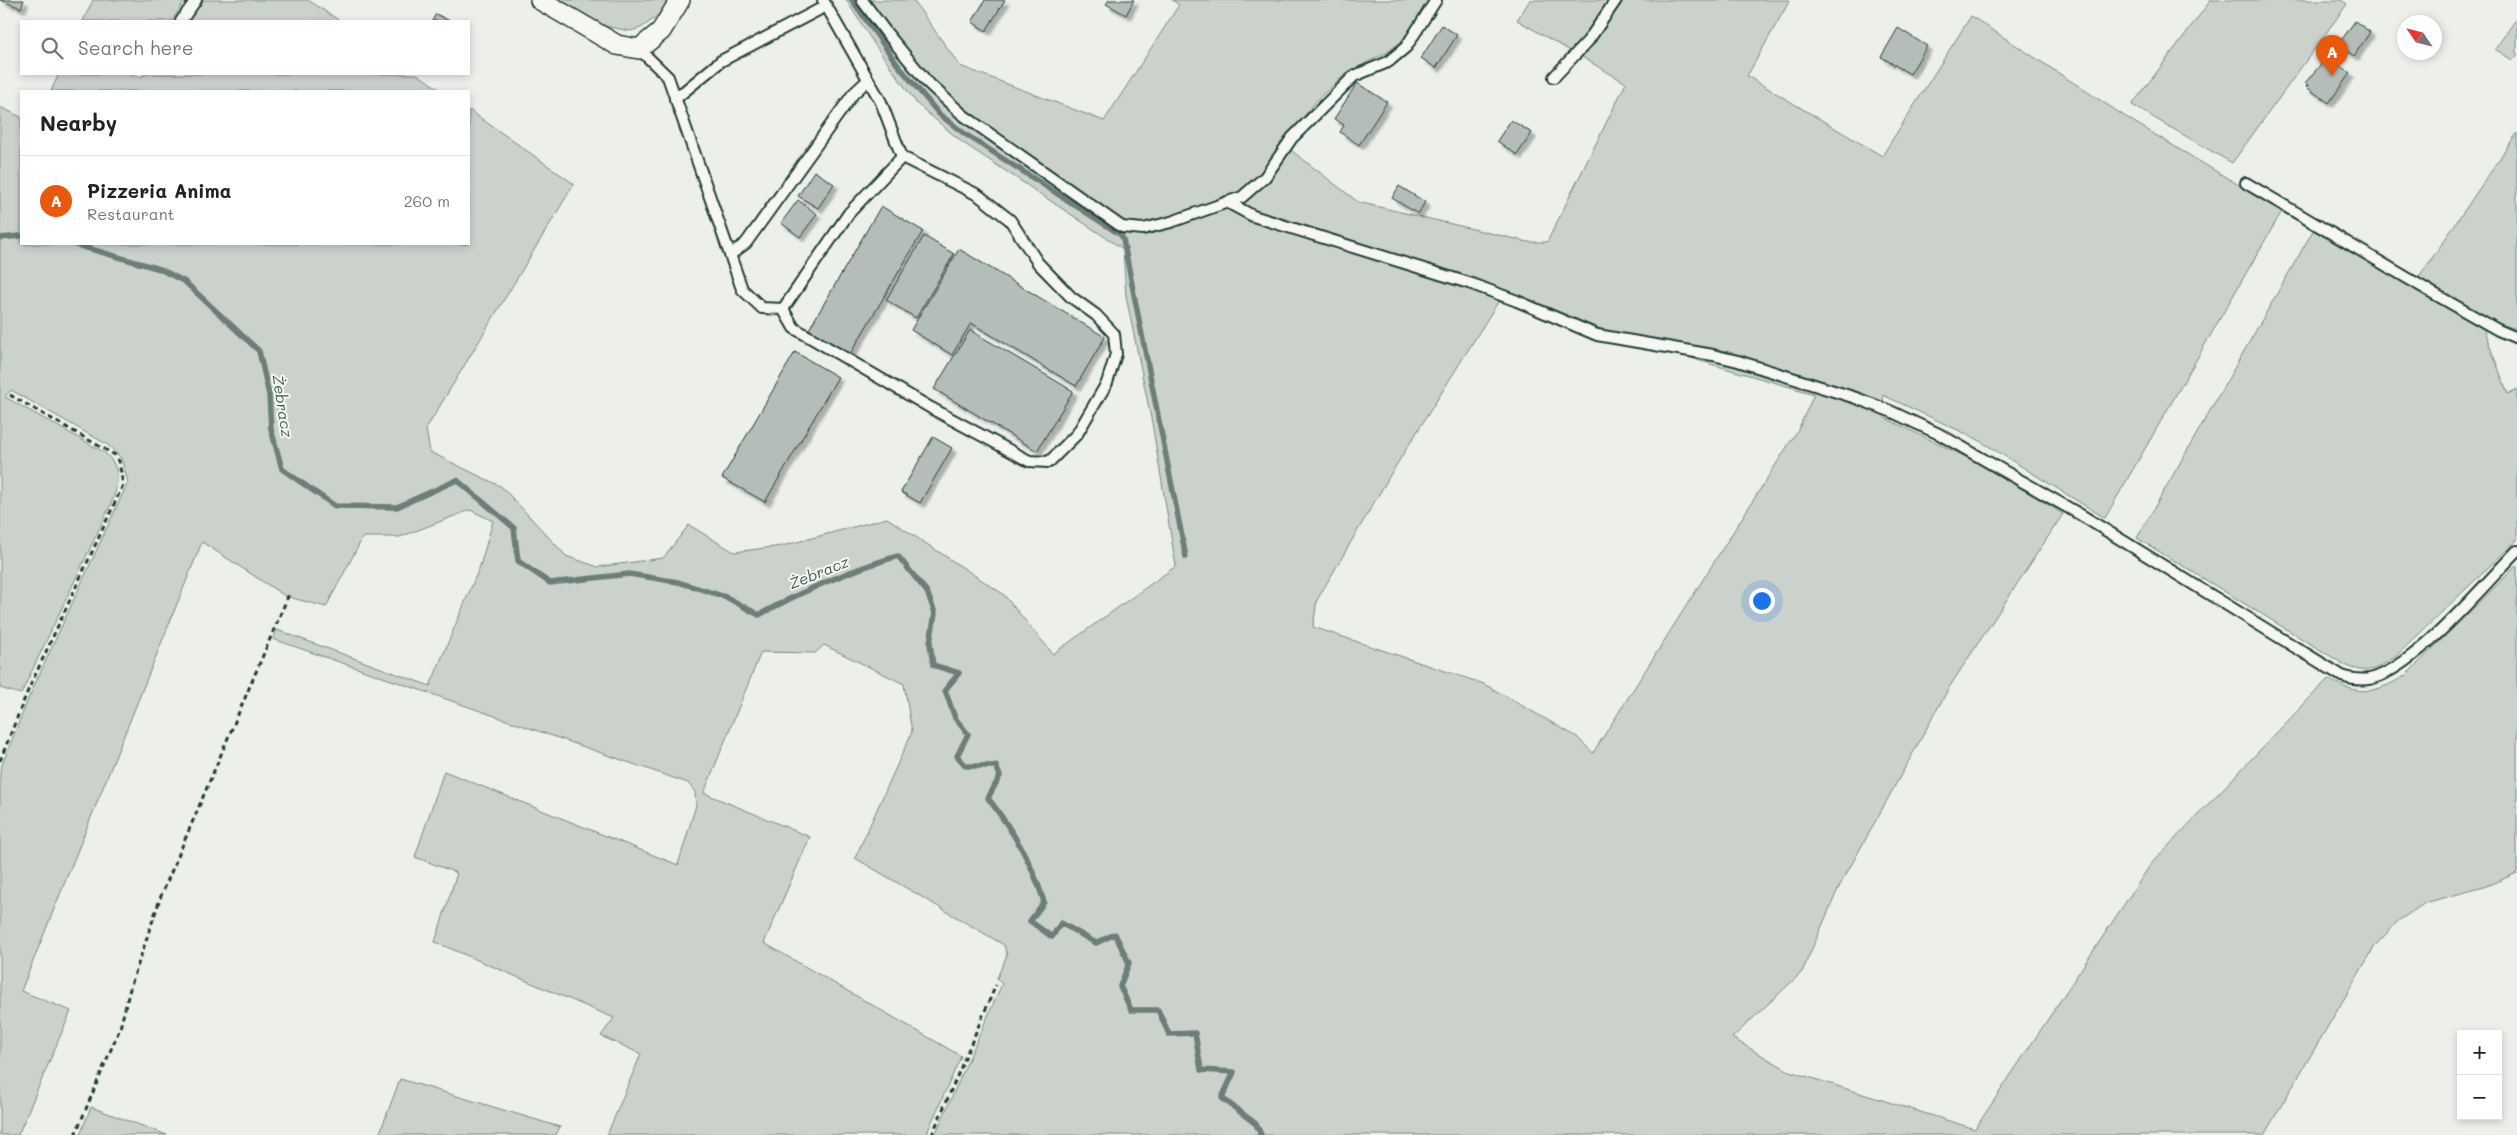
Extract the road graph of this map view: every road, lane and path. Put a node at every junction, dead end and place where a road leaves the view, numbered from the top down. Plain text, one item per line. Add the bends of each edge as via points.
1 (196, 0) edge
2 (540, 0) edge
3 (680, 0) edge
4 (862, 0) edge
5 (1436, 0) edge
6 (1616, 0) edge
7 (825, 3) edge
8 (182, 20) edge
9 (639, 48) junction
10 (1554, 77) dead end
11 (868, 80) junction
12 (675, 99) junction
13 (902, 157) junction
14 (2246, 183) dead end
15 (1227, 202) junction
16 (730, 255) junction
17 (783, 309) junction
18 (2517, 338) edge
19 (10, 395) dead end
20 (2517, 551) edge
21 (289, 594) dead end
22 (0, 761) edge
23 (996, 985) dead end
24 (75, 1135) edge
25 (932, 1135) edge

1 - 8 lane
2 - 9 street via 617,45
3 - 9 street via 660,30
4 - 15 lane via 927,82 963,115 1122,227 1143,228 1171,222
5 - 15 lane via 1406,47 1388,62 1354,76 1292,138 1265,177 1242,197
6 - 10 lane via 1588,41
7 - 11 lane
7 - 12 lane via 721,61
9 - 12 lane via 668,77
11 - 13 lane via 881,102
11 - 16 lane via 853,94 746,243
12 - 16 lane
13 - 17 lane via 849,212
13 - 17 lane via 978,195 1010,220 1038,263 1114,334 1116,354 1107,383 1077,434 1049,462 1029,461 794,328
14 - 18 lane via 2439,297
15 - 20 lane via 1261,219 1517,300 1597,335 1738,361 1890,410 2011,473 2342,676 2367,680 2406,660
16 - 17 lane via 742,289 762,308
19 - 22 path via 114,455 121,469 123,485 26,695
21 - 24 path via 161,896 120,1028
23 - 25 path

